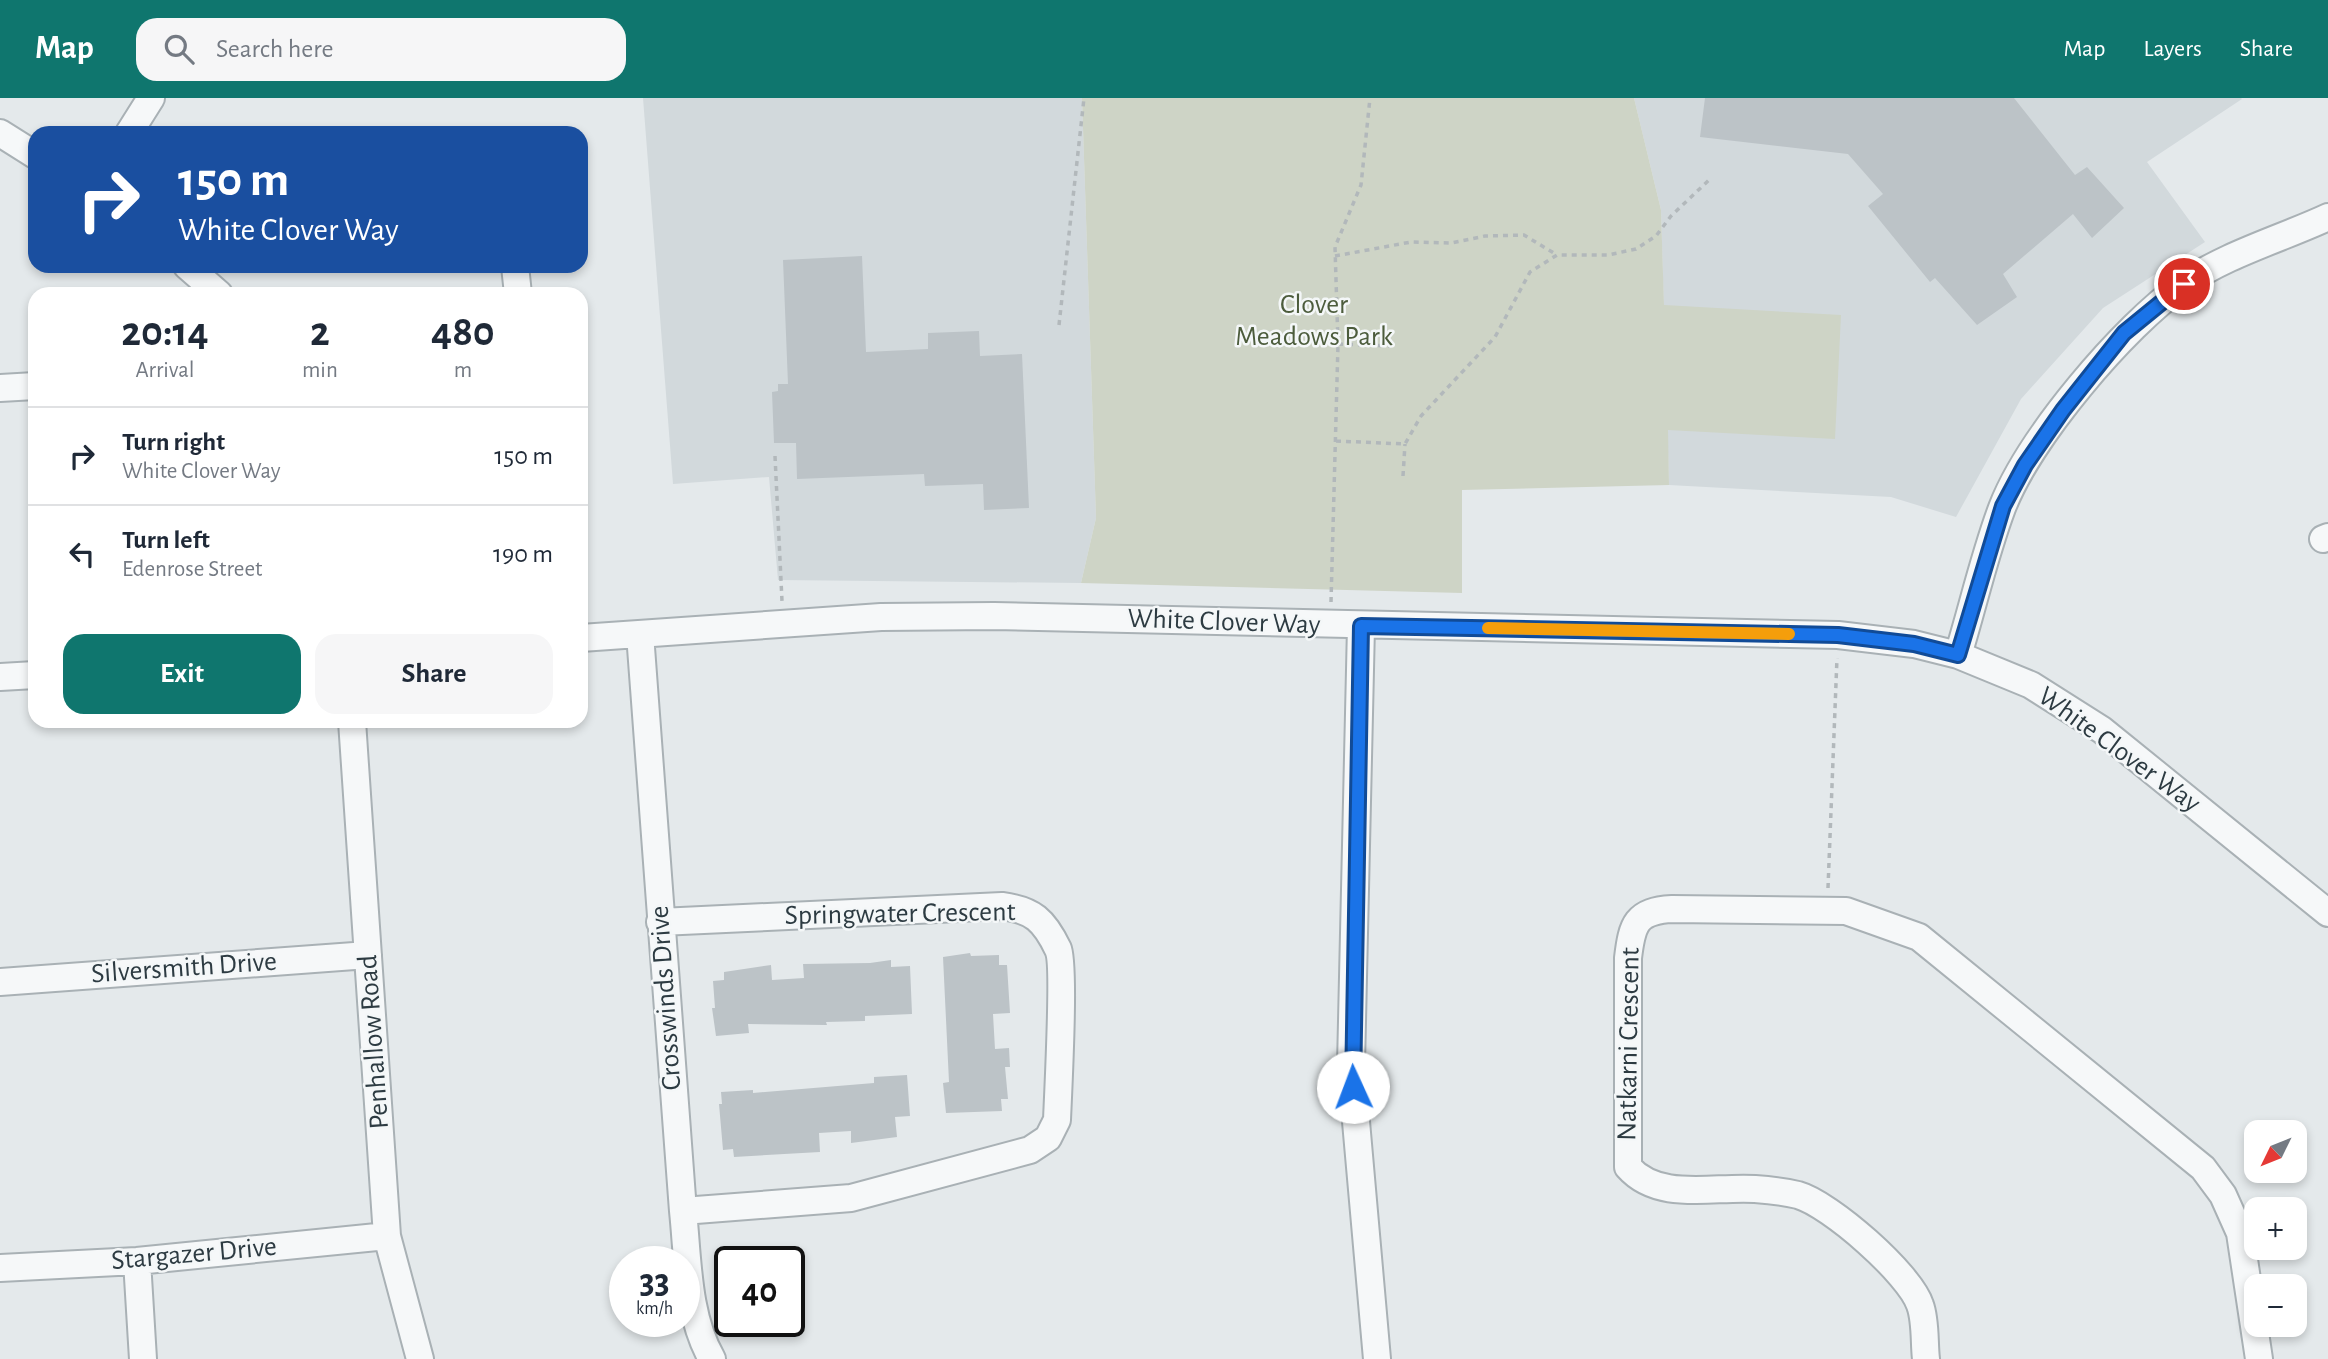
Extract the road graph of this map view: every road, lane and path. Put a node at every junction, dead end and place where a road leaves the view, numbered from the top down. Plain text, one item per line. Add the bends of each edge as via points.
1 (151, 98) edge
2 (1084, 98) edge
3 (1370, 98) edge
4 (133, 126) edge
5 (0, 134) edge
6 (28, 151) edge
7 (1709, 180) dead end
8 (2328, 216) edge
9 (1558, 255) junction
10 (1335, 256) junction
11 (193, 273) edge
12 (206, 287) edge
13 (1059, 325) dead end
14 (1338, 344) junction
15 (1391, 346) dead end
16 (28, 386) edge
17 (0, 388) edge
18 (1336, 441) junction
19 (1405, 443) junction
20 (775, 456) dead end
21 (1403, 476) dead end
22 (783, 623) junction
23 (1331, 625) junction
24 (1361, 626) junction
25 (640, 634) junction
26 (1838, 635) junction
27 (588, 638) edge
28 (1958, 655) junction
29 (28, 675) edge
30 (0, 677) edge
31 (352, 728) edge
32 (2325, 904) edge
33 (1827, 911) junction
34 (660, 922) junction
35 (368, 955) junction
36 (0, 982) edge
37 (683, 1211) junction
38 (387, 1236) junction
39 (137, 1261) junction
40 (0, 1268) edge
41 (144, 1359) edge
42 (420, 1359) edge
43 (712, 1359) edge
44 (1377, 1359) edge
45 (1926, 1359) edge
46 (2259, 1359) edge

1 - 4 street
2 - 13 path
3 - 10 path via 1361,185
5 - 6 street
7 - 9 path via 1656,236 1636,249 1608,255
8 - 28 street via 2205,271 2124,333 2063,410 2003,506
9 - 10 path via 1524,234 1451,243 1411,242
9 - 19 path via 1530,272 1495,337 1421,416
10 - 14 path
11 - 12 street
14 - 15 path
14 - 18 path
16 - 17 street
18 - 19 path
18 - 23 path
19 - 21 path
20 - 22 path
22 - 23 street, White Clover Way via 984,615
22 - 25 street, White Clover Way
23 - 24 street, White Clover Way
24 - 26 street, White Clover Way
24 - 44 street via 1351,1065
25 - 27 street, White Clover Way
25 - 34 street, Crosswinds Drive
26 - 28 street, White Clover Way via 1914,644
26 - 33 path
28 - 32 street, White Clover Way via 2071,708
29 - 30 street
31 - 35 street, Penhallow Road
33 - 45 street, Natkarni Crescent via 1672,909 1641,916 1631,934 1628,958 1628,1167 1640,1181 1664,1188 1757,1189 1800,1196 1839,1220 1898,1271 1920,1305
33 - 46 street, Natkarni Crescent via 1846,911 1919,937 2203,1168 2223,1195 2240,1233
34 - 37 street, Crosswinds Drive
34 - 37 street, Springwater Crescent via 1002,906 1027,909 1041,921 1059,951 1058,1120 1048,1138 1030,1150 851,1198
35 - 36 street, Silversmith Drive
35 - 38 street, Penhallow Road
37 - 43 street, Crosswinds Drive via 694,1307
38 - 39 street, Stargazer Drive
38 - 42 street, Penhallow Road
39 - 40 street, Stargazer Drive
39 - 41 street

